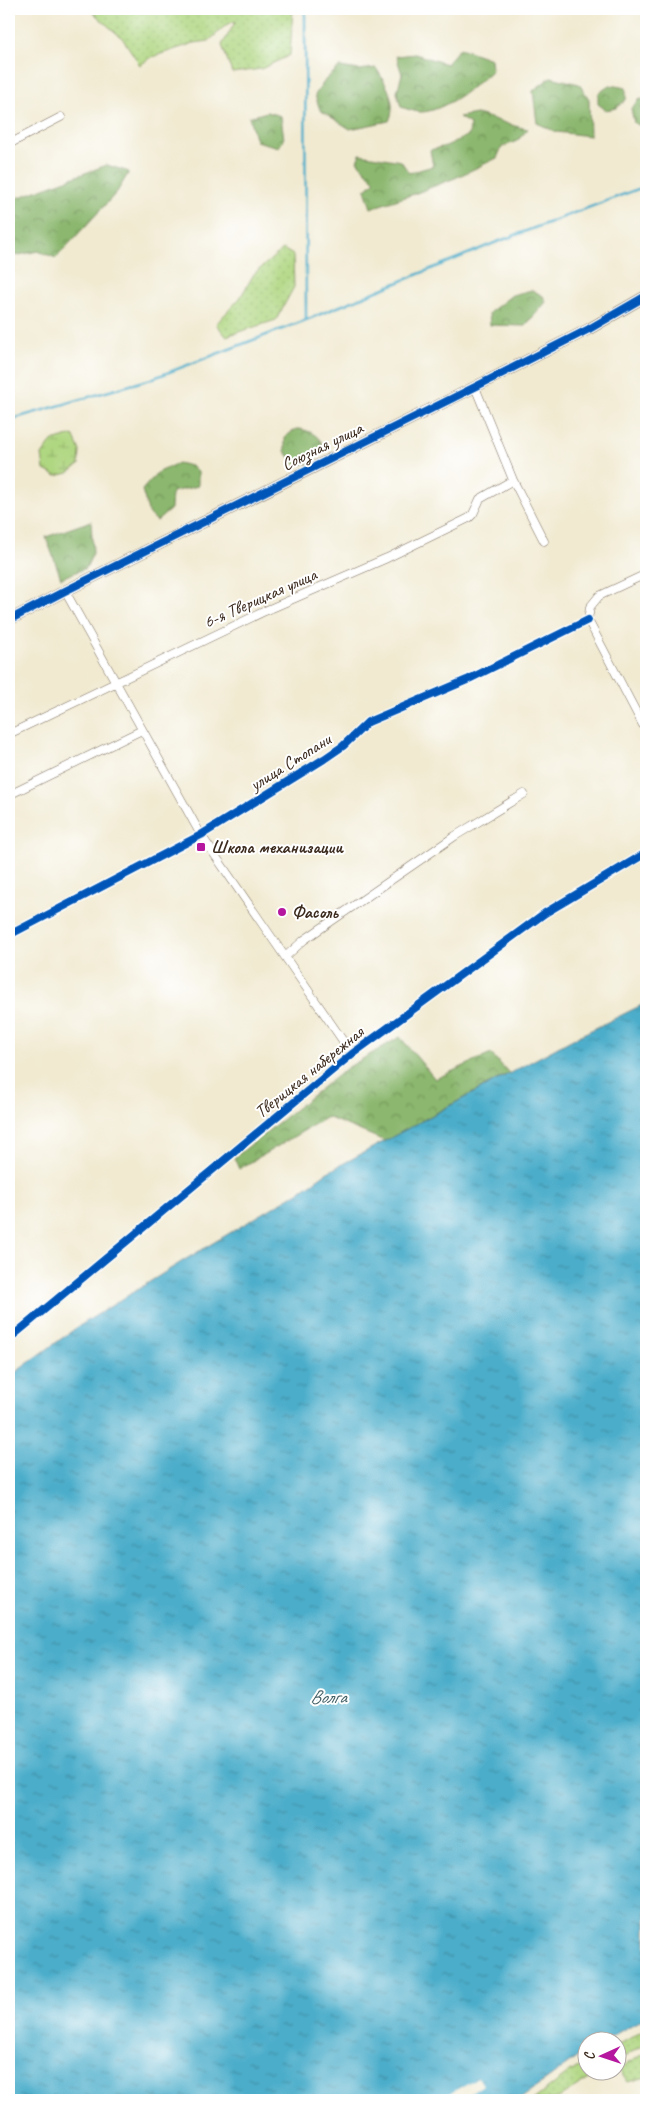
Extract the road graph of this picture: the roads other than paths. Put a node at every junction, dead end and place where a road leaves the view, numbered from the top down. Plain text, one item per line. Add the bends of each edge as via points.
1 (61, 117) dead end
2 (9, 144) edge
3 (646, 296) edge
4 (475, 387) junction
5 (513, 480) junction
6 (544, 541) dead end
7 (646, 574) edge
8 (64, 591) junction
9 (9, 620) edge
10 (588, 620) junction
11 (115, 682) junction
12 (142, 730) junction
13 (646, 731) edge
14 (9, 734) edge
15 (524, 794) dead end
16 (9, 795) edge
17 (201, 836) junction
18 (646, 853) edge
19 (9, 935) edge
20 (285, 957) junction
21 (352, 1054) junction
22 (9, 1339) edge
23 (568, 2100) edge
24 (582, 2100) edge

1 - 2 street
3 - 4 street, Союзная улица
4 - 5 street
4 - 8 street, Союзная улица
5 - 6 street
5 - 11 street, 6-я Тверицкая улица via 480,499 473,514 462,521
7 - 10 street via 599,596 590,607
8 - 9 street, Союзная улица
8 - 11 street
10 - 13 street
10 - 17 street, улица Стопани via 467,680 368,722 324,760
11 - 12 street
11 - 14 street, 6-я Тверицкая улица
12 - 16 street
12 - 17 street
15 - 20 street via 455,836 304,940
17 - 19 street, улица Стопани
17 - 20 street
18 - 21 street, Тверицкая набережная via 545,913
20 - 21 street
21 - 22 street, Тверицкая набережная
23 - 24 street

